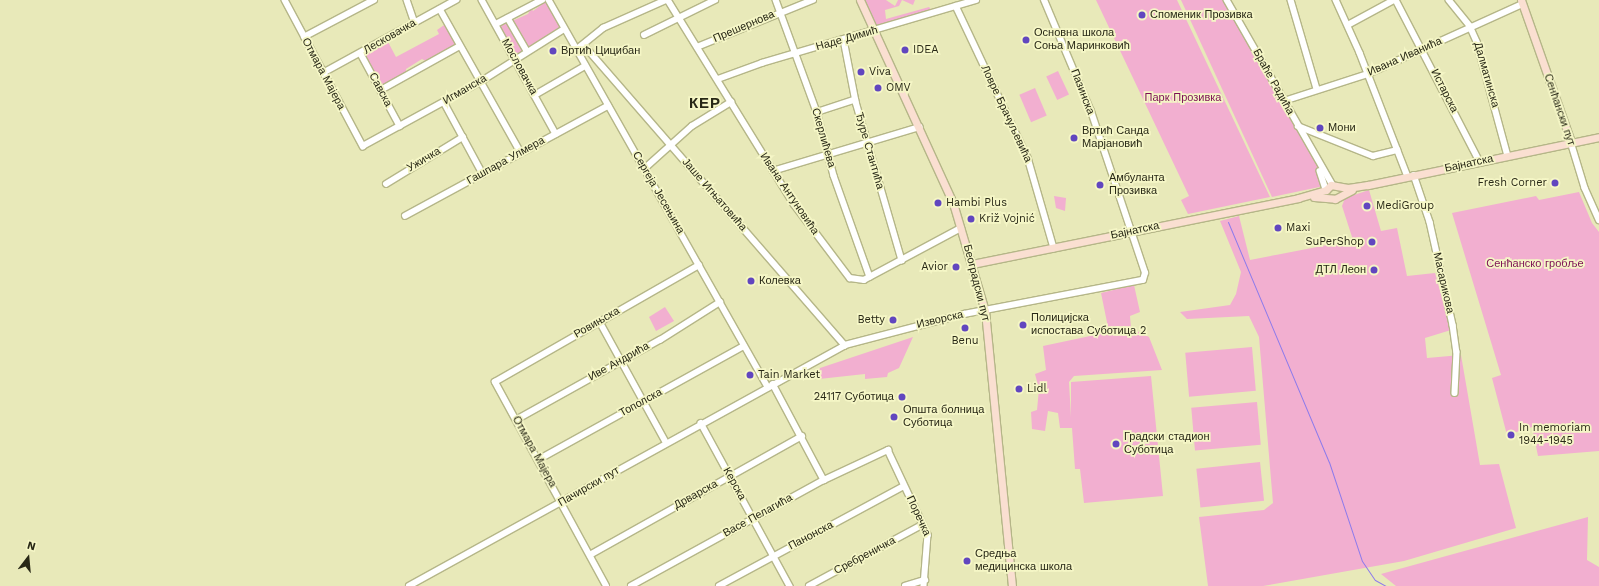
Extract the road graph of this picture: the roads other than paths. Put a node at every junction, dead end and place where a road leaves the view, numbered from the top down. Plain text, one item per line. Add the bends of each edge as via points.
1 (374, 0) edge
2 (407, 0) edge
3 (456, 0) edge
4 (482, 0) edge
5 (542, 0) edge
6 (549, 0) edge
7 (667, 0) edge
8 (715, 0) edge
9 (776, 0) edge
10 (813, 0) edge
11 (860, 0) edge
12 (976, 0) edge
13 (1044, 0) edge
14 (1227, 0) edge
15 (1291, 0) edge
16 (1336, 0) edge
17 (1395, 0) edge
18 (1449, 0) edge
19 (284, 1) edge
20 (1522, 2) edge
21 (957, 4) edge
22 (440, 9) junction
23 (780, 12) junction
24 (508, 18) junction
25 (680, 20) junction
26 (416, 23) junction
27 (496, 24) junction
28 (1348, 25) junction
29 (1470, 26) junction
30 (564, 29) junction
31 (874, 31) junction
32 (644, 36) dead end
33 (304, 37) junction
34 (844, 40) junction
35 (584, 45) junction
36 (460, 46) junction
37 (697, 47) junction
38 (526, 49) dead end
39 (576, 50) junction
40 (1423, 50) junction
41 (361, 54) junction
42 (794, 54) junction
43 (515, 60) junction
44 (585, 66) junction
45 (323, 74) junction
46 (1368, 74) junction
47 (718, 79) junction
48 (480, 82) junction
49 (1317, 89) junction
50 (381, 90) junction
51 (535, 95) junction
52 (855, 100) junction
53 (1284, 101) junction
54 (444, 102) junction
55 (731, 102) junction
56 (608, 106) junction
57 (817, 112) junction
58 (400, 126) junction
59 (1298, 126) junction
60 (920, 127) junction
61 (556, 134) junction
62 (463, 137) junction
63 (1599, 137) edge
64 (866, 142) junction
65 (1571, 142) junction
66 (671, 145) junction
67 (363, 146) joint
68 (1397, 150) junction
69 (520, 153) junction
70 (828, 153) junction
71 (1508, 156) junction
72 (1480, 162) junction
73 (1319, 165) junction
74 (644, 169) junction
75 (773, 171) junction
76 (483, 174) junction
77 (1411, 176) junction
78 (386, 184) dead end
79 (1368, 185) junction
80 (1335, 186) junction
81 (1326, 192) junction
82 (1339, 195) junction
83 (405, 216) dead end
84 (1599, 220) edge
85 (961, 228) junction
86 (1130, 233) junction
87 (1054, 248) junction
88 (902, 260) junction
89 (972, 264) junction
90 (699, 265) junction
91 (870, 277) junction
92 (720, 302) junction
93 (986, 311) junction
94 (600, 322) junction
95 (845, 345) junction
96 (744, 346) junction
97 (621, 361) junction
98 (495, 382) joint
99 (770, 385) junction
100 (1455, 393) dead end
101 (643, 402) junction
102 (516, 420) junction
103 (701, 424) junction
104 (802, 436) junction
105 (666, 442) junction
106 (888, 450) joint
107 (538, 460) junction
108 (729, 476) junction
109 (824, 480) junction
110 (904, 486) junction
111 (561, 503) junction
112 (753, 518) junction
113 (922, 525) junction
114 (590, 555) junction
115 (774, 556) junction
116 (925, 583) edge
117 (409, 586) edge
118 (606, 586) edge
119 (631, 586) edge
120 (719, 586) edge
121 (790, 586) edge
122 (809, 586) edge
123 (906, 586) edge
124 (1012, 586) edge

1 - 33 street
2 - 26 street
3 - 22 street, Лесковачка
4 - 27 street, Мословачка
5 - 24 street
6 - 30 street, Сергеја Јесењина
7 - 25 street, Ивана Антуновића
7 - 35 street via 603,28
8 - 25 street
9 - 23 street, Скерлићева
10 - 23 street, Прешернова
11 - 31 main road, Београдски пут
12 - 21 street, Наде Димић
13 - 86 street, Пазинска via 1091,112
14 - 53 street, Браће Радића
15 - 49 street
16 - 28 street, Масарикова
17 - 28 street
17 - 40 street, Истарска
18 - 29 street, Далматинска
19 - 33 street, Отмара Мајера
20 - 29 street, Ивана Иванића
20 - 65 main road, Сенћански пут
21 - 31 street, Наде Димић
21 - 87 street, Ловре Брачуљевића via 1028,158
22 - 26 street, Лесковачка
22 - 36 street
23 - 37 street, Прешернова
23 - 42 street, Скерлићева
24 - 27 street
24 - 38 street
25 - 32 street
25 - 37 street, Ивана Антуновића
26 - 41 street, Лесковачка
27 - 43 street, Мословачка
28 - 46 street, Масарикова
29 - 40 street, Ивана Иванића
29 - 71 street, Далматинска
30 - 39 street, Сергеја Јесењина
30 - 43 street, Игманска
31 - 34 street, Наде Димић
31 - 60 main road, Београдски пут
33 - 45 street, Отмара Мајера
34 - 42 street, Наде Димић
34 - 52 street, Ђуре Стантића
35 - 39 street
35 - 66 street, Јаше Игњатовића
36 - 48 street
36 - 50 street
37 - 47 street, Ивана Антуновића
39 - 44 street, Сергеја Јесењина
40 - 46 street, Ивана Иванића
40 - 72 street, Истарска
41 - 45 street, Лесковачка
41 - 50 street, Савска
42 - 47 street, Наде Димић
42 - 57 street, Скерлићева
43 - 48 street, Игманска
43 - 51 street, Мословачка
44 - 51 street
44 - 56 street, Сергеја Јесењина
45 - 67 street, Отмара Мајера
46 - 49 street, Ивана Иванића
46 - 68 street, Масарикова
47 - 55 street, Ивана Антуновића
48 - 54 street, Игманска
48 - 69 street
49 - 53 street, Ивана Иванића
50 - 58 street, Савска
51 - 61 street, Мословачка
52 - 57 street
52 - 64 street, Ђуре Стантића
53 - 59 street, Браће Радића
54 - 58 street, Игманска
54 - 62 street
55 - 66 street via 692,126
55 - 75 street, Ивана Антуновића
56 - 61 street, Гашпара Улмера
56 - 74 street, Сергеја Јесењина
57 - 70 street, Скерлићева
58 - 67 street, Игманска
59 - 68 street via 1373,156
59 - 73 street, Браће Радића
60 - 64 street
60 - 85 main road, Београдски пут
61 - 69 street, Гашпара Улмера
62 - 76 street
62 - 78 street, Ужичка
63 - 65 main road, Бајнатска
64 - 70 street
64 - 88 street, Ђуре Стантића
65 - 71 main road, Бајнатска
65 - 84 street, Сенћански пут
66 - 74 street
66 - 95 street, Јаше Игњатовића
68 - 77 street, Масарикова
69 - 76 street, Гашпара Улмера
70 - 75 street
70 - 91 street, Скерлићева
71 - 72 main road, Бајнатска
72 - 77 main road, Бајнатска
73 - 80 street, Браће Радића
73 - 81 street, Браће Радића
74 - 90 street, Сергеја Јесењина
75 - 91 street, Ивана Антуновића via 847,275 859,281
76 - 83 street, Гашпара Улмера
77 - 79 main road, Бајнатска
77 - 100 street, Масарикова via 1430,222 1453,325 1457,352
79 - 80 main road, Бајнатска
79 - 82 main road, Бајнатска
80 - 81 main road, Бајнатска
80 - 82 main road
81 - 82 main road, Бајнатска via 1334,199
81 - 86 main road, Бајнатска
85 - 88 street, Ивана Антуновића
85 - 89 main road, Београдски пут
86 - 87 main road, Бајнатска
86 - 93 street, Изворска via 1145,273 1141,281
87 - 89 main road, Бајнатска
88 - 91 street, Ивана Антуновића
89 - 93 main road, Београдски пут
90 - 92 street, Сергеја Јесењина
90 - 94 street, Ровињска
92 - 96 street, Сергеја Јесењина
92 - 97 street, Иве Андрића
93 - 95 street, Изворска via 916,325
93 - 124 main road, Београдски пут
94 - 97 street
94 - 98 street, Ровињска
95 - 99 street, Изворска
96 - 99 street, Сергеја Јесењина
96 - 101 street, Тополска
97 - 101 street
97 - 102 street, Иве Андрића
98 - 102 street, Отмара Мајера
99 - 103 street, Пачирски пут
99 - 104 street, Сергеја Јесењина
101 - 105 street
101 - 107 street, Тополска
102 - 107 street, Отмара Мајера
103 - 105 street, Пачирски пут
103 - 108 street, Керска
104 - 108 street, Дрварска
104 - 109 street, Сергеја Јесењина
105 - 111 street, Пачирски пут
106 - 109 street, Васе Пелагића
106 - 110 street, Поречка
107 - 111 street, Отмара Мајера
108 - 112 street, Керска
108 - 114 street, Дрварска
109 - 112 street, Васе Пелагића
110 - 113 street, Поречка
110 - 115 street, Панонска
111 - 114 street, Отмара Мајера
111 - 117 street, Пачирски пут
112 - 115 street, Керска
112 - 119 street, Васе Пелагића
113 - 116 street, Поречка via 929,539
113 - 122 street, Сребреничка
114 - 118 street, Отмара Мајера
115 - 120 street, Панонска
115 - 121 street, Керска
116 - 123 street

